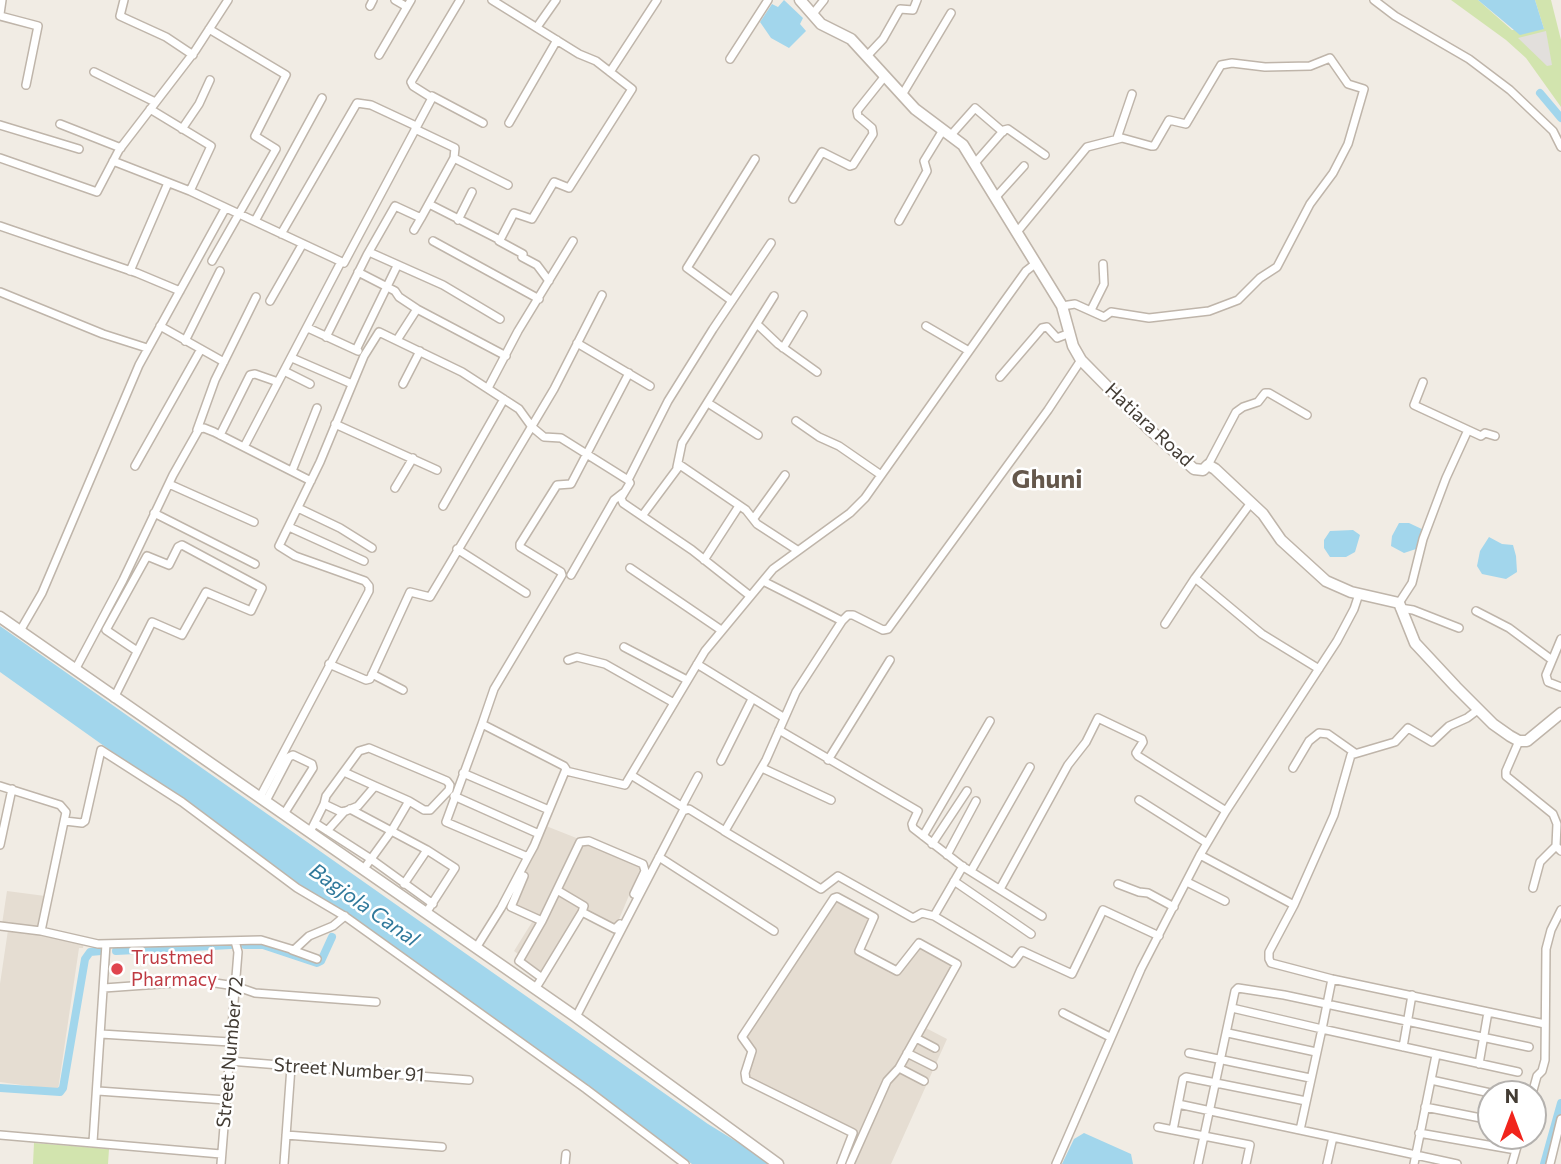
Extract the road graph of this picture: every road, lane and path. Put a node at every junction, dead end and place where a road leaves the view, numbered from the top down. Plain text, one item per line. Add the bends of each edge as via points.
1 (2, 0) edge
2 (124, 0) edge
3 (229, 0) edge
4 (395, 0) edge
5 (460, 0) edge
6 (492, 0) edge
7 (556, 0) edge
8 (657, 0) edge
9 (768, 0) edge
10 (800, 0) edge
11 (824, 0) edge
12 (917, 0) edge
13 (1374, 0) edge
14 (409, 4) edge
15 (951, 13) dead end
16 (0, 15) edge
17 (812, 15) junction
18 (537, 27) junction
19 (209, 29) junction
20 (557, 40) junction
21 (193, 55) junction
22 (379, 55) dead end
23 (867, 56) junction
24 (730, 59) dead end
25 (94, 72) dead end
26 (610, 72) junction
27 (886, 76) junction
28 (210, 80) dead end
29 (26, 85) dead end
30 (1132, 94) dead end
31 (902, 95) junction
32 (432, 96) junction
33 (322, 97) dead end
34 (155, 102) junction
35 (149, 109) junction
36 (509, 122) dead end
37 (483, 123) dead end
38 (60, 124) dead end
39 (0, 125) edge
40 (415, 127) junction
41 (181, 129) junction
42 (1003, 132) junction
43 (947, 133) junction
44 (1117, 138) junction
45 (121, 148) junction
46 (1561, 148) edge
47 (79, 149) dead end
48 (1045, 155) dead end
49 (0, 158) edge
50 (454, 158) junction
51 (755, 159) dead end
52 (113, 161) junction
53 (975, 163) junction
54 (1024, 166) dead end
55 (168, 183) junction
56 (508, 186) dead end
57 (190, 191) junction
58 (471, 192) dead end
59 (995, 198) junction
60 (793, 199) dead end
61 (429, 204) junction
62 (225, 209) junction
63 (238, 214) junction
64 (421, 218) junction
65 (458, 219) junction
66 (255, 221) junction
67 (899, 221) dead end
68 (0, 226) edge
69 (414, 230) dead end
70 (1017, 232) junction
71 (282, 234) junction
72 (499, 240) junction
73 (433, 241) dead end
74 (573, 241) dead end
75 (771, 243) dead end
76 (302, 244) junction
77 (369, 252) junction
78 (212, 261) dead end
79 (341, 262) junction
80 (1035, 264) junction
81 (1103, 264) dead end
82 (397, 266) junction
83 (130, 271) junction
84 (220, 271) dead end
85 (358, 272) junction
86 (549, 281) junction
87 (386, 287) junction
88 (180, 291) junction
89 (0, 292) edge
90 (602, 295) dead end
91 (775, 296) dead end
92 (256, 297) dead end
93 (538, 299) junction
94 (270, 301) dead end
95 (732, 301) junction
96 (1062, 306) junction
97 (417, 309) junction
98 (1091, 310) junction
99 (803, 315) dead end
100 (500, 319) dead end
101 (757, 324) junction
102 (160, 326) junction
103 (926, 326) dead end
104 (308, 328) junction
105 (1070, 333) junction
106 (326, 337) junction
107 (397, 340) junction
108 (185, 341) junction
109 (577, 343) junction
110 (147, 348) junction
111 (783, 348) junction
112 (201, 349) junction
113 (356, 350) junction
114 (420, 351) junction
115 (969, 351) junction
116 (365, 354) junction
117 (506, 356) junction
118 (292, 358) junction
119 (1081, 360) junction
120 (224, 362) junction
121 (284, 372) junction
122 (817, 372) dead end
123 (629, 373) junction
124 (1000, 377) dead end
125 (278, 382) junction
126 (1423, 382) dead end
127 (310, 384) dead end
128 (352, 384) junction
129 (403, 384) dead end
130 (650, 386) dead end
131 (488, 388) junction
132 (505, 399) junction
133 (708, 402) junction
134 (317, 408) dead end
135 (1307, 415) dead end
136 (796, 421) dead end
137 (335, 424) junction
138 (532, 426) junction
139 (197, 430) junction
140 (1468, 430) junction
141 (220, 435) junction
142 (758, 435) dead end
143 (1495, 436) dead end
144 (244, 447) junction
145 (586, 454) junction
146 (413, 458) junction
147 (1208, 465) junction
148 (135, 466) dead end
149 (677, 467) junction
150 (437, 470) dead end
151 (292, 471) junction
152 (785, 475) dead end
153 (881, 475) junction
154 (628, 480) junction
155 (311, 481) junction
156 (169, 484) junction
157 (395, 488) dead end
158 (624, 493) junction
159 (1250, 504) junction
160 (443, 506) dead end
161 (739, 506) junction
162 (298, 508) junction
163 (154, 513) junction
164 (642, 516) junction
165 (754, 518) junction
166 (254, 522) dead end
167 (289, 527) junction
168 (372, 548) dead end
169 (457, 549) junction
170 (797, 550) junction
171 (704, 560) junction
172 (364, 561) dead end
173 (255, 564) dead end
174 (630, 568) dead end
175 (571, 575) dead end
176 (1195, 578) junction
177 (763, 581) junction
178 (526, 593) dead end
179 (1359, 594) junction
180 (749, 596) junction
181 (1400, 606) junction
182 (1476, 611) dead end
183 (0, 617) edge
184 (842, 621) junction
185 (1165, 624) dead end
186 (1459, 628) dead end
187 (721, 630) junction
188 (20, 631) junction
189 (1561, 639) edge
190 (624, 647) dead end
191 (137, 651) junction
192 (568, 660) dead end
193 (890, 660) dead end
194 (1552, 660) junction
195 (329, 664) junction
196 (697, 664) junction
197 (1318, 669) junction
198 (75, 670) junction
199 (372, 674) junction
200 (687, 680) junction
201 (1561, 687) edge
202 (403, 690) dead end
203 (114, 698) junction
204 (752, 699) junction
205 (674, 703) junction
206 (1479, 709) junction
207 (1561, 713) edge
208 (783, 717) junction
209 (990, 721) dead end
210 (482, 724) junction
211 (779, 730) junction
212 (1519, 741) junction
213 (1355, 753) junction
214 (828, 760) junction
215 (721, 761) dead end
216 (1030, 767) dead end
217 (762, 768) junction
218 (1293, 768) dead end
219 (566, 771) junction
220 (344, 772) junction
221 (463, 773) junction
222 (631, 775) junction
223 (698, 776) dead end
224 (0, 786) edge
225 (375, 786) junction
226 (12, 789) junction
227 (967, 791) dead end
228 (454, 796) junction
229 (263, 799) junction
230 (831, 800) dead end
231 (1139, 800) dead end
232 (409, 801) junction
233 (976, 801) dead end
234 (324, 804) junction
235 (684, 807) junction
236 (549, 810) junction
237 (347, 811) junction
238 (1226, 811) junction
239 (284, 814) junction
240 (65, 821) junction
241 (312, 828) junction
242 (392, 830) junction
243 (327, 831) junction
244 (724, 831) junction
245 (539, 834) junction
246 (923, 836) junction
247 (1207, 842) junction
248 (932, 844) junction
249 (0, 845) edge
250 (1558, 848) edge
251 (427, 850) junction
252 (947, 855) junction
253 (1200, 855) junction
254 (528, 857) junction
255 (659, 857) junction
256 (371, 859) junction
257 (963, 866) junction
258 (363, 870) junction
259 (971, 871) junction
260 (524, 876) dead end
261 (954, 881) junction
262 (1187, 882) junction
263 (404, 884) junction
264 (1118, 884) dead end
265 (1533, 888) dead end
266 (1000, 889) junction
267 (557, 890) junction
268 (1225, 901) dead end
269 (1294, 905) junction
270 (1174, 907) junction
271 (429, 909) junction
272 (1561, 910) edge
273 (582, 912) junction
274 (345, 916) junction
275 (934, 916) junction
276 (1042, 916) dead end
277 (542, 921) junction
278 (0, 926) edge
279 (41, 931) junction
280 (774, 931) dead end
281 (1031, 934) dead end
282 (1159, 936) junction
283 (236, 941) junction
284 (106, 944) junction
285 (476, 948) junction
286 (292, 950) junction
287 (317, 959) dead end
288 (519, 961) junction
289 (511, 973) junction
290 (542, 978) junction
291 (1332, 979) junction
292 (235, 986) junction
293 (104, 988) junction
294 (535, 989) junction
295 (1412, 995) junction
296 (376, 1002) dead end
297 (1328, 1005) junction
298 (1232, 1007) junction
299 (1488, 1012) junction
300 (1063, 1013) dead end
301 (576, 1017) junction
302 (1407, 1022) junction
303 (1545, 1024) junction
304 (1322, 1029) junction
305 (1228, 1033) junction
306 (101, 1034) junction
307 (1110, 1037) junction
308 (916, 1038) junction
309 (1484, 1038) junction
310 (230, 1042) junction
311 (1404, 1047) junction
312 (1529, 1047) dead end
313 (935, 1048) dead end
314 (1316, 1052) junction
315 (907, 1053) junction
316 (1189, 1053) dead end
317 (1436, 1055) junction
318 (1221, 1059) junction
319 (229, 1061) junction
320 (1479, 1064) junction
321 (933, 1066) dead end
322 (291, 1067) junction
323 (899, 1068) junction
324 (1518, 1072) dead end
325 (1310, 1078) junction
326 (469, 1080) dead end
327 (1430, 1080) junction
328 (1536, 1080) edge
329 (925, 1081) dead end
330 (1217, 1083) junction
331 (1477, 1090) edge
332 (98, 1091) junction
333 (226, 1100) junction
334 (1306, 1101) junction
335 (1178, 1104) junction
336 (1425, 1107) junction
337 (1210, 1110) junction
338 (1477, 1117) edge
339 (1561, 1119) edge
340 (1158, 1127) dead end
341 (1173, 1130) junction
342 (1300, 1130) junction
343 (853, 1133) junction
344 (1419, 1133) junction
345 (0, 1135) edge
346 (286, 1135) junction
347 (1205, 1136) junction
348 (862, 1137) junction
349 (1333, 1137) junction
350 (93, 1142) junction
351 (1477, 1143) edge
352 (442, 1147) dead end
353 (1516, 1150) edge
354 (221, 1154) junction
355 (566, 1154) dead end
356 (1415, 1160) edge
357 (1327, 1163) edge
358 (220, 1164) edge
359 (284, 1164) edge
360 (565, 1164) edge
361 (685, 1164) edge
362 (778, 1164) edge
363 (841, 1164) edge
364 (850, 1164) edge
365 (1056, 1164) edge
366 (1198, 1164) edge
367 (1246, 1164) edge
368 (1338, 1164) edge
369 (1457, 1164) edge
370 (1512, 1164) edge
371 (1550, 1164) edge

1 - 16 street
2 - 21 street via 120,16
3 - 19 street
4 - 14 street
5 - 32 street via 411,82
6 - 18 street
7 - 18 street
8 - 26 street
9 - 24 street
10 - 17 street, Hatiara Road
11 - 17 street
12 - 23 street via 913,10 900,9
13 - 46 street via 1493,77 1553,131
14 - 22 street
15 - 31 street
16 - 29 street via 38,26
17 - 23 street, Hatiara Road via 847,36
18 - 20 street
19 - 21 street
19 - 63 street via 286,74 255,136 276,149
20 - 26 street
20 - 36 street
21 - 34 street
23 - 27 street, Hatiara Road
25 - 34 street
26 - 72 street via 631,91 570,186 554,182 532,219 514,213
27 - 31 street, Hatiara Road
27 - 60 street via 857,111 873,134 853,164 822,152
28 - 41 street
30 - 44 street
31 - 43 street, Hatiara Road
32 - 37 street
32 - 40 street
33 - 66 street
34 - 35 street
35 - 41 street
35 - 45 street
38 - 45 street
39 - 47 street
40 - 50 street via 455,148
40 - 71 street via 357,103
40 - 79 street via 346,262
41 - 57 street via 211,147
42 - 43 street via 975,108
42 - 48 street via 1010,129
42 - 53 street
43 - 53 street, Hatiara Road via 963,145
43 - 67 street via 924,161 927,171
44 - 70 street via 1082,152
44 - 98 street via 1154,146 1170,120 1186,124 1225,64 1310,66 1330,58 1348,84 1364,90 1348,144 1277,267 1238,300 1209,311 1149,318 1111,312 1104,317
45 - 52 street
49 - 52 street via 95,192
50 - 56 street
50 - 61 street
51 - 95 street via 687,268
52 - 55 street
53 - 59 street, Hatiara Road
54 - 59 street
55 - 57 street
55 - 83 street
57 - 62 street
58 - 65 street
59 - 70 street, Hatiara Road
61 - 64 street
61 - 65 street
62 - 63 street
62 - 88 street
63 - 66 street
63 - 78 street
64 - 69 street
64 - 77 street via 395,206
65 - 72 street
66 - 71 street
68 - 83 street
70 - 80 street, Hatiara Road
71 - 76 street
72 - 86 street via 537,265
73 - 93 street
74 - 86 street
75 - 95 street
76 - 79 street
76 - 94 street
77 - 82 street
77 - 85 street
79 - 104 street
80 - 96 street, Hatiara Road
80 - 115 street
81 - 98 street via 1104,284
82 - 87 street
82 - 100 street via 443,285
83 - 88 street
84 - 108 street
85 - 87 street
85 - 106 street
86 - 93 street
87 - 97 street
87 - 113 street
88 - 102 street
89 - 110 street
90 - 109 street
91 - 101 street
92 - 120 street
93 - 117 street
95 - 154 street via 668,401
96 - 98 street via 1074,304
96 - 105 street, Hatiara Road
97 - 107 street
97 - 117 street
99 - 111 street
101 - 111 street
101 - 133 street
102 - 108 street
102 - 110 street
103 - 115 street
104 - 106 street
104 - 118 street
105 - 119 street, Hatiara Road
105 - 124 street via 1057,338 1047,327 1042,328
106 - 113 street
107 - 114 street
107 - 116 street via 379,332
108 - 112 street
109 - 123 street
109 - 138 street
110 - 188 street via 42,593
111 - 122 street
112 - 120 street
112 - 148 street
113 - 116 street
114 - 129 street
114 - 131 street
115 - 153 street
116 - 128 street
117 - 131 street
118 - 121 street
118 - 128 street
119 - 147 street, Hatiara Road via 1190,466 1199,471
119 - 184 street via 888,629 853,615
120 - 139 street
121 - 125 street
121 - 127 street
123 - 130 street
123 - 145 street
125 - 141 street via 250,375
125 - 144 street
126 - 140 street via 1414,405
128 - 137 street
131 - 132 street
132 - 138 street
132 - 160 street
133 - 142 street
133 - 149 street via 682,443
134 - 151 street
135 - 147 street via 1265,393 1236,412
136 - 153 street
137 - 146 street
137 - 155 street
138 - 145 street via 544,437 561,438
138 - 169 street
139 - 141 street
139 - 156 street
140 - 143 street
140 - 181 street
141 - 144 street
144 - 151 street
145 - 154 street
145 - 210 street via 570,484 557,485 520,545 562,575 494,689
146 - 150 street
146 - 157 street
147 - 159 street, Hatiara Road
149 - 161 street via 682,466
149 - 164 street
151 - 155 street
152 - 165 street
153 - 170 street via 858,506
154 - 158 street
155 - 162 street
156 - 163 street
156 - 166 street
158 - 164 street via 623,503
158 - 175 street via 614,500
159 - 176 street
159 - 179 street, Hatiara Road via 1325,581
161 - 165 street
161 - 171 street
162 - 167 street
162 - 168 street
163 - 173 street
163 - 198 street
164 - 171 street
165 - 170 street
167 - 172 street
167 - 195 street via 280,549 369,586
169 - 178 street
169 - 199 street via 429,597 410,592
170 - 177 street
171 - 180 street
174 - 187 street
176 - 185 street
176 - 197 street via 1262,634
177 - 180 street
177 - 184 street
179 - 181 street, Hatiara Road via 1386,598
179 - 197 street
180 - 187 street
181 - 186 street
181 - 206 street via 1415,643
182 - 194 street via 1509,628
183 - 188 street
184 - 208 street
187 - 196 street
188 - 198 street
189 - 194 street
190 - 200 street
191 - 191 street via 153,622 184,634 206,592 251,611 262,588 181,545 169,565 145,557 106,631
191 - 203 street
192 - 205 street via 577,657 605,664
193 - 214 street
194 - 201 street via 1547,680
195 - 199 street via 366,680
195 - 229 street
196 - 200 street
196 - 204 street
197 - 238 street
198 - 203 street
199 - 202 street
200 - 205 street
203 - 229 street
204 - 208 street
204 - 215 street
205 - 222 street
206 - 212 street
206 - 213 street via 1448,726 1432,742 1408,728 1395,742
207 - 212 street via 1531,738
208 - 211 street
209 - 246 street
210 - 219 street via 565,766
210 - 221 street
211 - 214 street
211 - 217 street
212 - 250 street via 1506,776 1553,814
213 - 218 street via 1320,733 1309,740
213 - 269 street via 1348,762 1334,815
214 - 246 street via 918,811 911,825
216 - 259 street
217 - 230 street
217 - 244 street
219 - 222 street via 624,785
219 - 236 street
220 - 225 street
220 - 232 street via 359,751 369,748 450,785 430,810
220 - 234 street
221 - 228 street
221 - 236 street
222 - 235 street
223 - 235 street
224 - 226 street
225 - 232 street
225 - 237 street via 358,806
226 - 240 street via 60,805 66,812
226 - 249 street
227 - 248 street
228 - 245 street
228 - 254 street via 446,822
229 - 239 street
229 - 239 street via 289,757 312,764
231 - 247 street
232 - 242 street
233 - 252 street
234 - 237 street
234 - 241 street
235 - 244 street
235 - 255 street
236 - 245 street
237 - 242 street
237 - 243 street
238 - 247 street
238 - 266 street via 1138,756 1142,739 1098,718
239 - 241 street
240 - 274 street via 85,821 101,750 182,802 297,888
240 - 279 street
241 - 243 street
241 - 258 street
242 - 251 street
242 - 256 street
243 - 256 street
244 - 275 street via 821,889 838,876 914,918 920,913
245 - 254 street
246 - 248 street
247 - 253 street
248 - 252 street
250 - 265 street via 1540,862
251 - 263 street
251 - 271 street via 455,868
252 - 257 street
253 - 262 street
253 - 269 street
254 - 285 street
255 - 280 street
255 - 301 street
256 - 258 street
256 - 263 street
257 - 259 street
257 - 261 street
258 - 271 street
259 - 266 street
260 - 277 street via 511,907
261 - 275 street
261 - 281 street
262 - 268 street
262 - 270 street
263 - 271 street
264 - 270 street
266 - 276 street
267 - 273 street via 584,905
267 - 273 street via 583,841 645,866 617,929
267 - 277 street
269 - 291 street via 1269,960
270 - 282 street
271 - 285 street
272 - 303 street via 1546,948
273 - 290 street
274 - 286 street
274 - 361 street
275 - 282 street via 1012,963 1022,951 1070,974 1102,911
277 - 288 street
278 - 279 street
279 - 284 street
282 - 307 street
283 - 284 street
283 - 286 street via 265,940
283 - 292 street, Street Number 72
284 - 293 street
285 - 289 street
286 - 287 street
288 - 289 street
288 - 290 street
289 - 294 street
290 - 294 street
291 - 295 street
291 - 297 street
292 - 293 street via 202,981
292 - 296 street via 256,993
292 - 310 street, Street Number 72
293 - 306 street
294 - 301 street
295 - 299 street
295 - 302 street
297 - 298 street via 1238,988
297 - 302 street
297 - 304 street
298 - 304 street
298 - 305 street
299 - 303 street
299 - 309 street
300 - 307 street
301 - 362 street
302 - 309 street
302 - 311 street
303 - 328 street via 1544,1068
304 - 311 street
304 - 314 street
305 - 314 street
305 - 318 street
306 - 310 street
306 - 332 street
307 - 365 street
308 - 313 street
308 - 315 street
308 - 343 street via 957,963 919,943 895,971 858,949 874,917 835,897 742,1036 752,1051 745,1076
309 - 312 street
309 - 320 street
310 - 319 street, Street Number 72
311 - 317 street
314 - 325 street
315 - 321 street
315 - 323 street
316 - 318 street
317 - 320 street
317 - 327 street
318 - 325 street
318 - 330 street
319 - 322 street, Street Number 91
319 - 333 street, Street Number 72
320 - 324 street
322 - 326 street, Street Number 91
322 - 346 street
323 - 329 street
323 - 348 street via 887,1081
325 - 334 street
327 - 331 street
327 - 336 street
330 - 334 street
330 - 335 street via 1184,1078
330 - 337 street
332 - 333 street
332 - 350 street
333 - 354 street, Street Number 72
334 - 342 street
335 - 337 street
335 - 341 street
336 - 338 street
336 - 344 street
337 - 342 street
337 - 347 street
339 - 371 street
340 - 341 street
341 - 347 street
342 - 349 street
343 - 348 street
343 - 363 street
344 - 351 street
344 - 356 street
345 - 350 street
346 - 352 street
346 - 359 street
347 - 366 street
347 - 367 street via 1250,1145
348 - 364 street
349 - 356 street
349 - 357 street
350 - 354 street
353 - 370 street
354 - 358 street, Street Number 72
355 - 360 street
356 - 369 street
357 - 368 street

